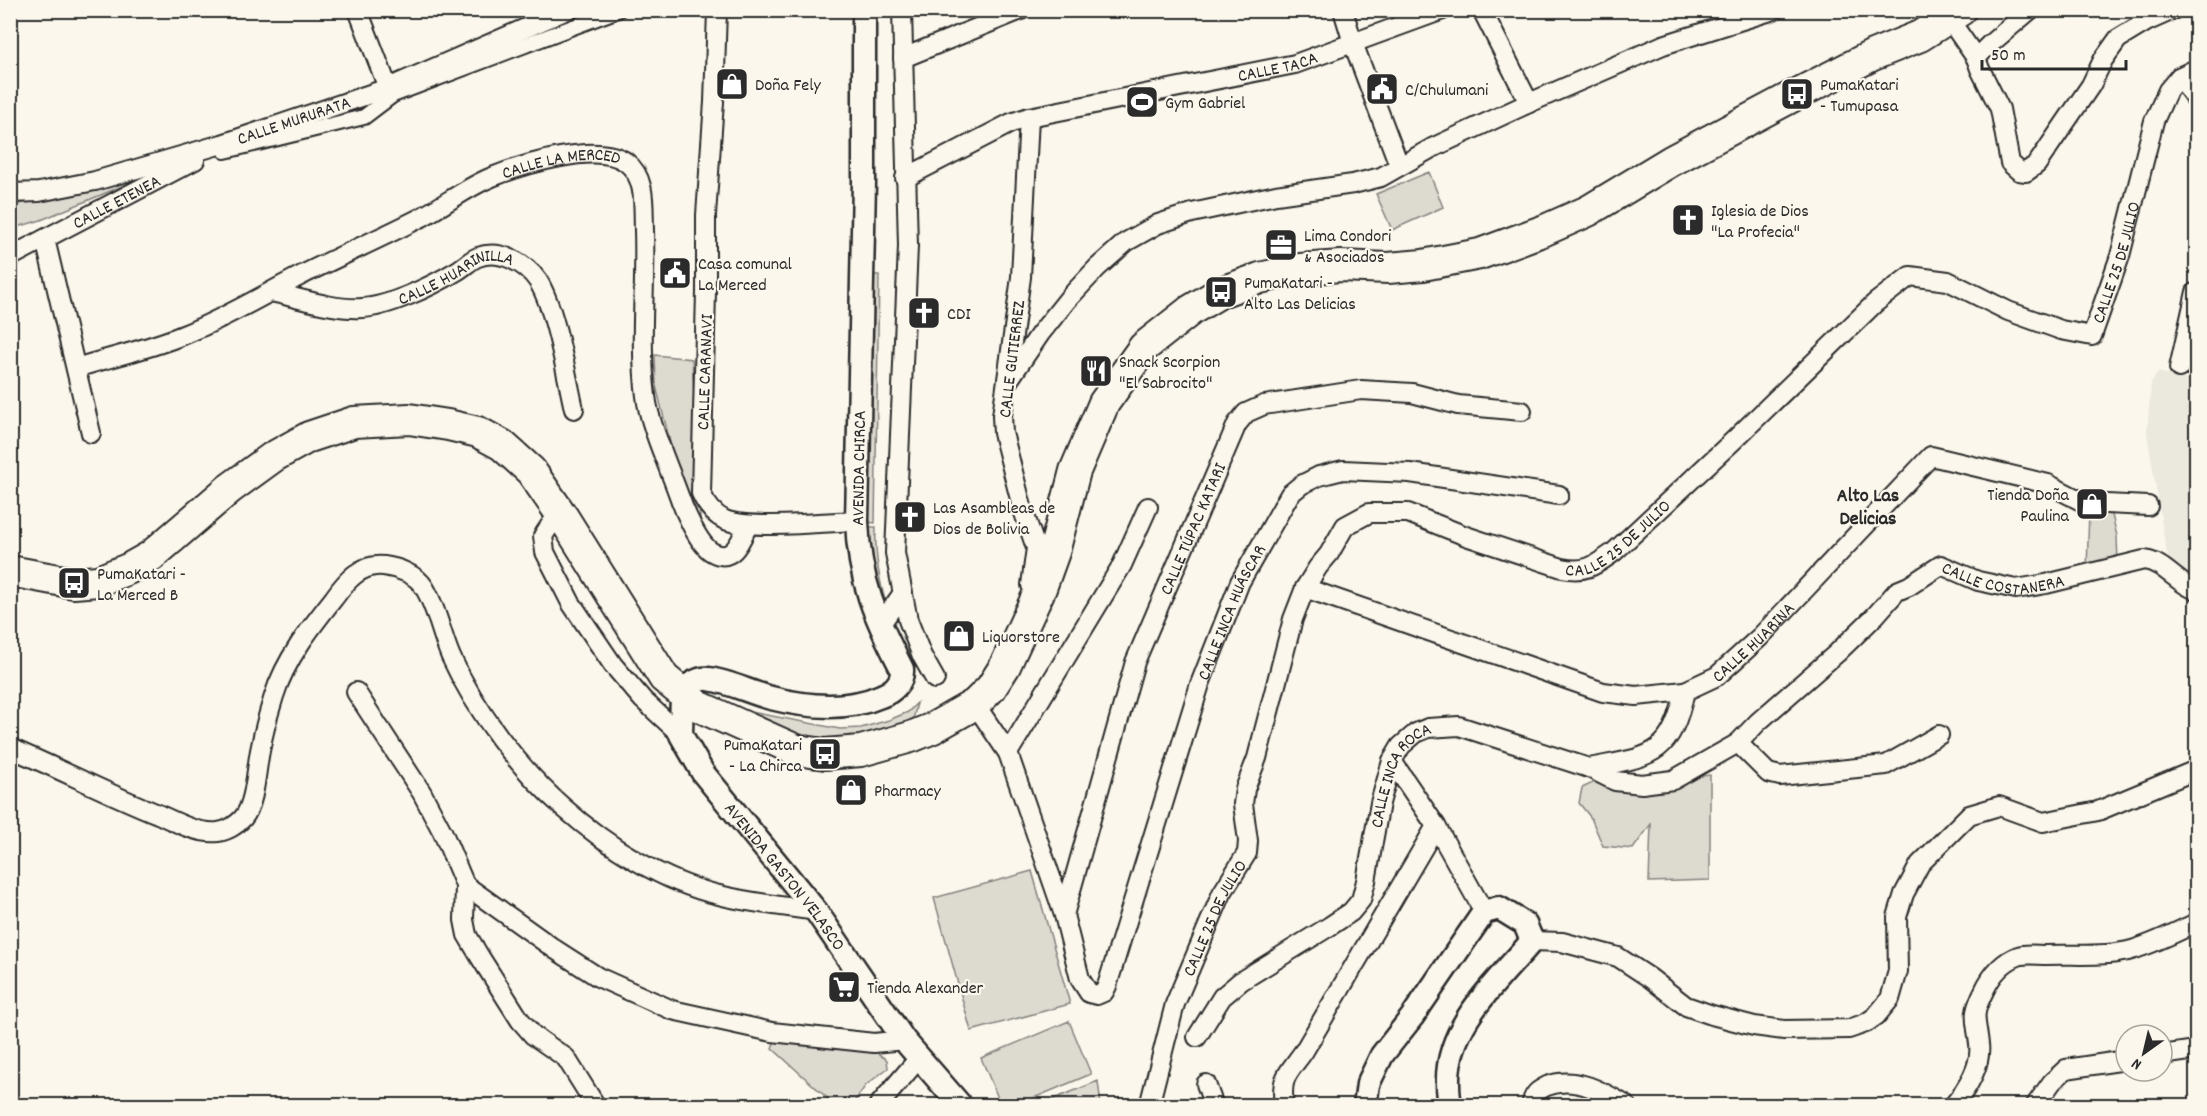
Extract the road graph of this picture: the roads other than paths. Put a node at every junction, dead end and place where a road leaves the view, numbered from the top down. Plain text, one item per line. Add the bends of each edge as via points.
1 (358, 10) edge
2 (567, 10) edge
3 (618, 10) edge
4 (717, 10) edge
5 (864, 10) edge
6 (902, 10) edge
7 (1021, 10) edge
8 (1343, 10) edge
9 (1443, 10) edge
10 (1482, 10) edge
11 (1773, 10) edge
12 (2030, 10) edge
13 (2173, 10) edge
14 (999, 15) edge
15 (1954, 15) edge
16 (1353, 44) junction
17 (903, 58) junction
18 (1977, 58) junction
19 (2196, 69) edge
20 (2179, 77) junction
21 (388, 88) junction
22 (2196, 99) edge
23 (1528, 103) junction
24 (1029, 117) junction
25 (222, 144) junction
26 (200, 157) junction
27 (1398, 165) junction
28 (905, 178) junction
29 (10, 193) edge
30 (45, 239) junction
31 (10, 257) edge
32 (272, 292) junction
33 (2196, 292) edge
34 (76, 368) junction
35 (2179, 368) dead end
36 (1008, 381) junction
37 (574, 409) dead end
38 (1522, 411) dead end
39 (91, 434) dead end
40 (1559, 495) dead end
41 (2148, 506) dead end
42 (1148, 507) dead end
43 (563, 517) junction
44 (857, 521) junction
45 (748, 525) junction
46 (10, 571) edge
47 (1041, 588) junction
48 (1305, 588) junction
49 (2196, 590) edge
50 (903, 593) junction
51 (880, 625) junction
52 (935, 679) dead end
53 (1685, 691) junction
54 (356, 692) dead end
55 (682, 692) junction
56 (975, 704) junction
57 (681, 735) junction
58 (1939, 735) dead end
59 (1738, 743) junction
60 (10, 748) edge
61 (1008, 753) junction
62 (1392, 761) junction
63 (1588, 768) junction
64 (2196, 770) edge
65 (1436, 826) junction
66 (465, 885) junction
67 (816, 910) junction
68 (1484, 912) junction
69 (1064, 915) junction
70 (2196, 923) edge
71 (1532, 941) junction
72 (1197, 1037) dead end
73 (904, 1040) junction
74 (2196, 1050) edge
75 (2174, 1053) edge
76 (919, 1059) junction
77 (2114, 1062) edge
78 (1206, 1084) dead end
79 (596, 1106) edge
80 (878, 1106) edge
81 (961, 1106) edge
82 (1149, 1106) edge
83 (1214, 1106) edge
84 (1284, 1106) edge
85 (1365, 1106) edge
86 (1451, 1106) edge
87 (1533, 1106) edge
88 (1628, 1106) edge
89 (1953, 1106) edge
90 (2035, 1106) edge

1 - 21 street
2 - 21 street, CALLE MURURATA
3 - 26 street via 393,95 364,117
4 - 45 street, CALLE CARANAVI via 706,215 701,493 706,505 726,521
5 - 44 street, AVENIDA CHIRCA
6 - 17 street
7 - 14 street
8 - 16 street
9 - 16 street, CALLE TACA
10 - 23 street
11 - 23 street via 1663,45
12 - 18 street
13 - 18 street via 2118,39 2078,105 2037,164 2026,172 2010,163 2000,109
14 - 17 street
15 - 18 street
15 - 47 highway via 1920,36 1752,117 1630,183 1588,211 1545,230 1480,254 1423,265 1300,269 1221,292 1191,310 1144,347 1104,403 1075,471
16 - 24 street, CALLE TACA via 1295,64
16 - 27 street
17 - 28 street
19 - 20 street
20 - 22 street
20 - 48 street, CALLE 25 DE JULIO via 2168,90 2154,121 2120,256 2092,336 2061,330 2008,311 1948,281 1910,276 1875,303 1614,552 1591,568 1562,568 1408,513 1369,513 1345,526
21 - 25 street, CALLE MURURATA
23 - 27 street
24 - 28 street, CALLE TACA
24 - 36 street, CALLE GUTIERREZ via 1021,277
25 - 26 street, CALLE ETENEA
25 - 29 street, CALLE MURURATA via 94,182
26 - 30 street, CALLE ETENEA
27 - 36 street via 1381,177 1353,184 1276,195 1158,224 1126,242 1097,268 1040,334
28 - 50 street via 907,286 895,553
30 - 31 street, CALLE ETENEA
30 - 34 street
32 - 34 street, CALLE LA MERCED via 183,335
32 - 37 street, CALLE HUARINILLA via 363,308 429,287 478,257 498,255 511,259 538,281 551,312
32 - 45 street, CALLE LA MERCED via 493,177 575,154 615,155 640,178 645,251 646,400 662,450 683,507 709,550 731,554
33 - 35 street
34 - 39 street
36 - 47 street, CALLE GUTIERREZ via 1003,433 1036,548 1031,585
38 - 69 street, CALLE TÚPAC KATARI via 1458,405 1412,393 1361,390 1264,405 1246,413 1237,424 1135,662
40 - 69 street, CALLE INCA HUÁSCAR via 1410,473 1343,470 1319,476 1290,494 1240,582 1200,684 1104,992 1097,995 1084,987
41 - 53 street, CALLE HUARINA via 2085,503 2048,484 1931,456 1760,637 1717,676
42 - 61 street via 1122,565
43 - 46 highway via 531,471 502,445 478,432 410,419 354,422 309,437 273,457 151,556 128,569 98,581 74,583
43 - 55 highway via 664,678
43 - 57 street via 550,524 543,536 545,552 571,603 612,665
44 - 45 street, CALLE CARANAVI
44 - 51 street, AVENIDA CHIRCA via 858,556 871,607
47 - 56 highway via 1005,666
48 - 53 street, CALLE HUARINA via 1603,692 1636,696
48 - 82 street, CALLE 25 DE JULIO via 1245,789 1247,853 1221,893 1175,1004
49 - 59 street, CALLE COSTANERA via 2185,587 2154,561 2144,560 2016,589 1978,581 1941,565 1897,591 1837,653
50 - 51 street
50 - 52 street via 908,620
51 - 55 street, AVENIDA CHIRCA via 903,675 888,693 873,700 843,706 813,705 772,698 707,678 689,684
53 - 63 street via 1673,731 1659,749 1642,757
54 - 66 street via 422,793
55 - 56 highway via 698,706 770,739 796,750 825,754 861,751 911,737
55 - 57 street
56 - 61 street
57 - 67 street, AVENIDA GASTON VELASCO via 703,773
58 - 59 street via 1886,765 1780,776 1768,773
59 - 63 street, CALLE INCA ROCA via 1673,780 1642,784 1615,781
60 - 67 street via 189,828 227,830 243,818 252,797 275,692 290,660 340,589 360,570 375,565 389,567 409,573 423,584 450,655 473,699 527,772 564,808 629,855 669,878 716,895
61 - 69 street
62 - 63 street, CALLE INCA ROCA via 1416,733 1428,728 1459,726
62 - 65 street
62 - 72 street, CALLE INCA ROCA via 1361,900 1351,912 1234,986 1222,997
64 - 71 street via 2098,811 2043,822 1998,806 1969,815 1920,864 1904,894 1897,917 1898,971 1890,999 1876,1016 1849,1029 1784,1030 1712,1015 1686,1006 1618,957 1562,942
65 - 68 street
65 - 84 street via 1304,1052 1284,1077
66 - 73 street via 598,977 672,1010 772,1032 874,1043
66 - 79 street via 464,920 480,957 520,1020 533,1035 566,1058
67 - 73 street, AVENIDA GASTON VELASCO
68 - 71 street via 1499,908 1514,916 1525,924
68 - 85 street via 1382,1055 1368,1084
70 - 89 street via 2130,950 2020,955 2007,962 1996,971 1974,1011 1980,1046 1966,1090
71 - 86 street via 1472,1012 1454,1045 1448,1069
73 - 76 street, AVENIDA GASTON VELASCO
74 - 75 street
76 - 80 street
76 - 81 street, AVENIDA GASTON VELASCO
77 - 90 street via 2066,1069
78 - 83 street
87 - 88 street via 1533,1095 1539,1089 1573,1083 1588,1086

